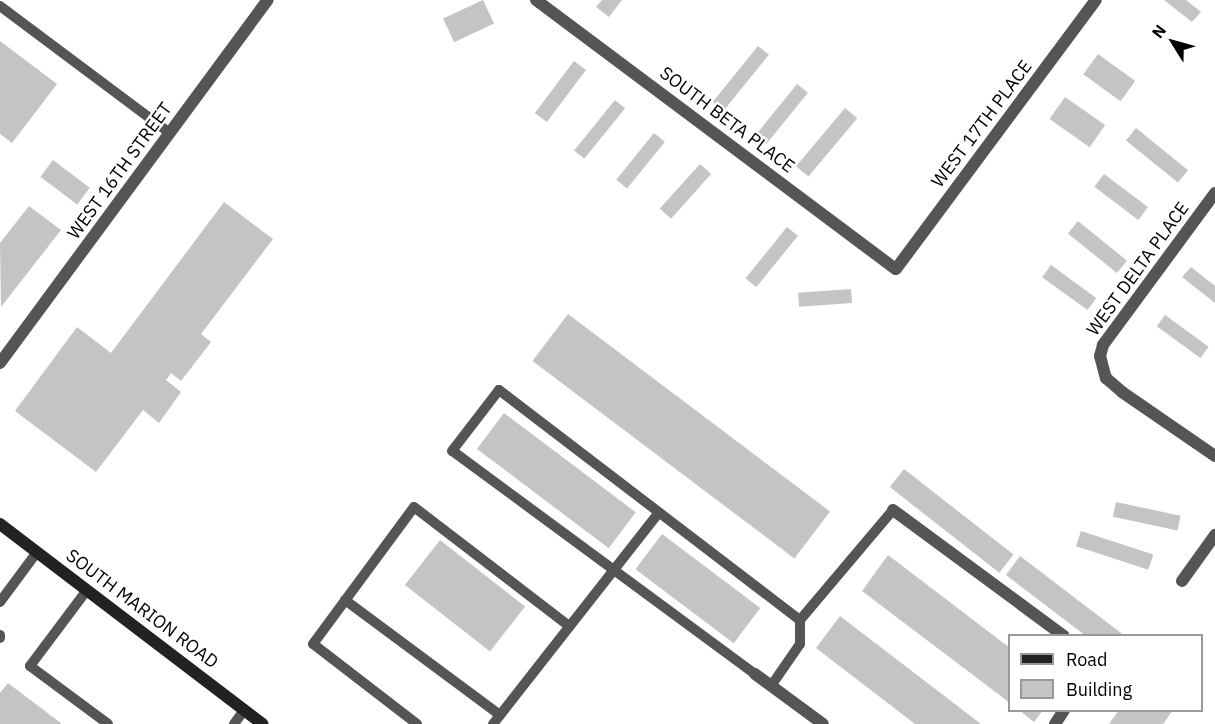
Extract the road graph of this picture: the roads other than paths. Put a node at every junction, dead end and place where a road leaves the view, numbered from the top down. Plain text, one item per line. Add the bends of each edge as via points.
1 (268, 0) edge
2 (536, 0) edge
3 (1096, 0) edge
4 (0, 6) edge
5 (170, 133) junction
6 (1215, 193) edge
7 (896, 269) joint
8 (0, 363) edge
9 (1215, 456) edge
10 (893, 510) joint
11 (659, 512) junction
12 (0, 524) edge
13 (1215, 535) edge
14 (37, 552) junction
15 (612, 572) junction
16 (1182, 581) dead end
17 (87, 590) junction
18 (345, 600) junction
19 (0, 602) edge
20 (800, 620) junction
21 (570, 626) junction
22 (1061, 634) edge
23 (755, 674) joint
24 (771, 686) junction
25 (244, 710) junction
26 (496, 719) edge
27 (108, 724) edge
28 (234, 724) edge
29 (263, 724) edge
30 (417, 724) edge
31 (823, 724) edge

1 - 5 street, WEST 16TH STREET
2 - 7 street, SOUTH BETA PLACE
3 - 7 street, WEST 17TH PLACE
4 - 5 lane
5 - 8 street, WEST 16TH STREET
6 - 9 street, WEST DELTA PLACE via 1102,345 1100,357 1106,378 1122,392
10 - 20 lane
10 - 22 street
11 - 15 lane
11 - 15 lane via 499,390 452,451
11 - 20 lane
12 - 14 main road, SOUTH MARION ROAD
13 - 16 street
14 - 17 main road, SOUTH MARION ROAD
14 - 19 lane
15 - 21 lane
15 - 23 lane
17 - 25 main road, SOUTH MARION ROAD
17 - 27 lane via 30,666
18 - 21 lane via 414,507
18 - 26 lane
18 - 30 lane via 313,644
20 - 24 lane via 800,644
21 - 26 lane
23 - 24 street
24 - 31 street
25 - 28 lane
25 - 29 main road, SOUTH MARION ROAD

